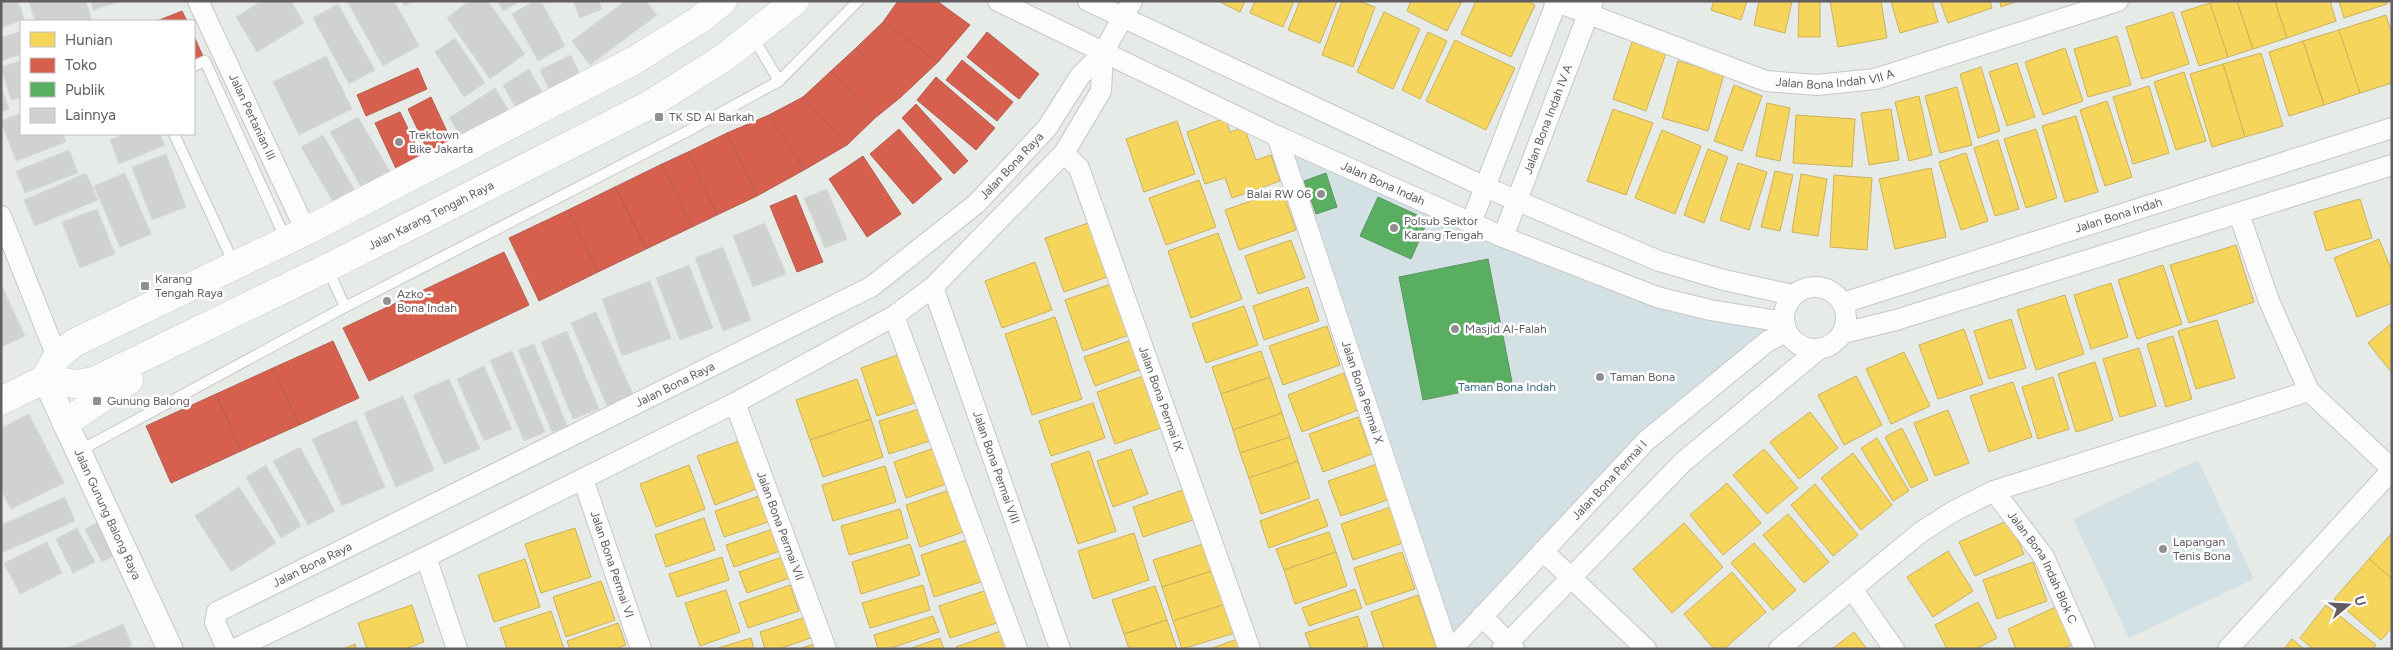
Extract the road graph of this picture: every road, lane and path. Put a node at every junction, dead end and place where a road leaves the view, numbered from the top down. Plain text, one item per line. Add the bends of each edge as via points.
1 (198, 1) edge
2 (722, 1) edge
3 (795, 1) edge
4 (858, 1) edge
5 (998, 1) edge
6 (1088, 1) edge
7 (2118, 1) edge
8 (1556, 2) edge
9 (1591, 8) edge
10 (1127, 9) edge
11 (753, 37) junction
12 (1103, 53) junction
13 (195, 66) edge
14 (779, 81) junction
15 (2392, 128) edge
16 (174, 135) edge
17 (1277, 136) junction
18 (1064, 153) junction
19 (2392, 165) edge
20 (1485, 187) junction
21 (1518, 201) junction
22 (2238, 214) junction
23 (1, 216) edge
24 (1470, 223) junction
25 (296, 236) junction
26 (1503, 237) junction
27 (235, 265) junction
28 (327, 268) junction
29 (932, 287) junction
30 (183, 290) junction
31 (1793, 295) junction
32 (1843, 303) junction
33 (345, 307) junction
34 (894, 316) junction
35 (1786, 327) junction
36 (201, 329) junction
37 (1843, 333) junction
38 (160, 349) junction
39 (1819, 350) junction
40 (51, 368) junction
41 (2309, 391) junction
42 (1, 401) edge
43 (735, 403) junction
44 (66, 422) junction
45 (79, 451) junction
46 (2392, 469) edge
47 (582, 479) junction
48 (1994, 491) junction
49 (1543, 551) junction
50 (426, 557) junction
51 (1571, 578) junction
52 (1852, 589) junction
53 (1482, 616) junction
54 (1508, 647) edge
55 (170, 649) edge
56 (227, 649) edge
57 (235, 649) edge
58 (458, 649) edge
59 (641, 649) edge
60 (826, 649) edge
61 (1017, 649) edge
62 (1060, 649) edge
63 (1250, 649) edge
64 (1450, 649) edge
65 (1646, 649) edge
66 (1780, 649) edge
67 (1894, 649) edge
68 (2085, 649) edge
69 (2228, 649) edge

1 - 25 street, Jalan Pertanian III
2 - 25 main road via 699,20 635,60
3 - 11 main road, Jalan Karang Tengah Raya
4 - 14 lane
5 - 12 street, Jalan Bona Indah
6 - 10 street
7 - 9 street, Jalan Bona Indah VII A via 1875,79 1816,85 1766,81
8 - 9 street, Jalan Bona Indah VII A
8 - 20 street
9 - 21 street, Jalan Bona Indah IV A
10 - 12 street, Jalan Bona Raya
10 - 20 street
11 - 14 lane
11 - 28 main road, Jalan Karang Tengah Raya via 649,105
12 - 17 street, Jalan Bona Indah
12 - 18 street, Jalan Bona Raya via 1101,91
12 - 56 street, Jalan Bona Raya via 1080,76 1047,128 976,204 871,287 217,612 215,622
13 - 25 lane via 205,61
14 - 33 lane
15 - 32 street, Jalan Bona Indah
16 - 27 lane
17 - 24 street, Jalan Bona Indah
17 - 64 street, Jalan Bona Permai X
18 - 29 street, Jalan Bona Raya
18 - 63 street, Jalan Bona Permai IX via 1079,168
19 - 22 street
20 - 21 street
20 - 24 street
21 - 26 street, Jalan Bona Indah IV A
21 - 31 street via 1659,261
22 - 37 street via 1896,320
22 - 41 street via 2269,301
23 - 40 street
24 - 26 street, Jalan Bona Indah
25 - 27 main road
26 - 35 street, Jalan Bona Indah via 1658,298
27 - 30 main road
28 - 33 lane
28 - 36 main road, Jalan Karang Tengah Raya
29 - 34 street, Jalan Bona Raya
29 - 62 street, Jalan Bona Permai VIII
30 - 36 main road
30 - 40 main road via 74,343
31 - 32 street via 1814,286 1826,288
31 - 35 street via 1784,312
32 - 37 street via 1846,323
33 - 45 lane
34 - 43 street, Jalan Bona Raya
34 - 61 street
35 - 39 street via 1792,340 1800,346
35 - 49 street, Jalan Bona Permai I via 1646,441
36 - 38 main road, Jalan Karang Tengah Raya
37 - 39 street via 1833,344
38 - 40 main road, Jalan Karang Tengah Raya via 94,381 75,384
38 - 44 main road via 139,374
39 - 51 street via 1683,462
40 - 42 main road
40 - 44 street, Jalan Gunung Balong Raya
41 - 46 street
41 - 48 street
43 - 47 street, Jalan Bona Raya
43 - 60 street, Jalan Bona Permai VII
44 - 45 street, Jalan Gunung Balong Raya
45 - 55 street, Jalan Gunung Balong Raya
46 - 69 street
47 - 50 street, Jalan Bona Raya
47 - 59 street, Jalan Bona Permai VI
48 - 52 street via 1920,532
48 - 68 street, Jalan Bona Indah Blok C via 2044,557
49 - 51 street
49 - 53 street, Jalan Bona Permai I
50 - 57 street, Jalan Bona Raya
50 - 58 street
51 - 54 street
51 - 65 street
52 - 66 street
52 - 67 street
53 - 54 street
53 - 64 street, Jalan Bona Permai I

